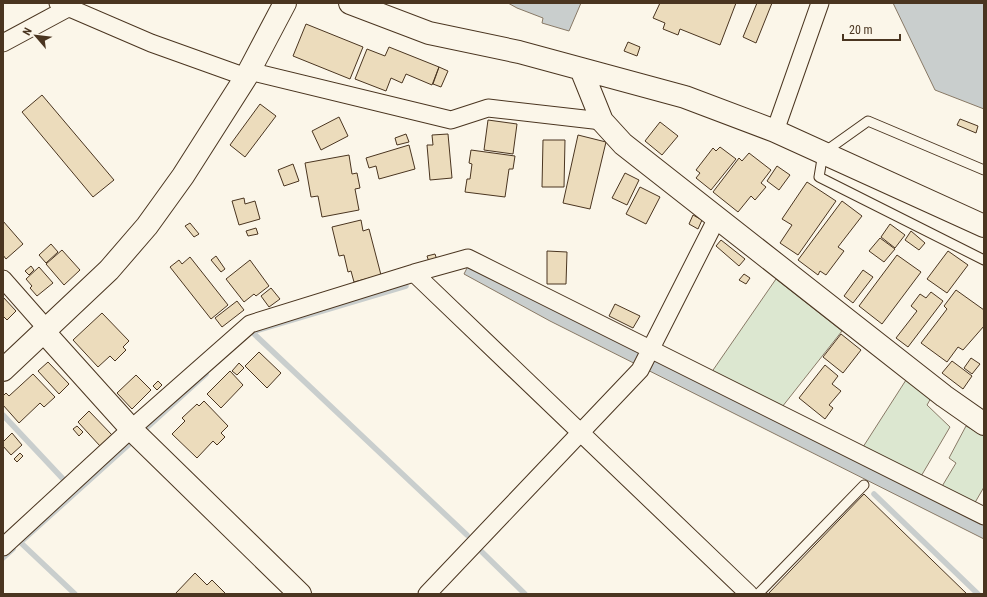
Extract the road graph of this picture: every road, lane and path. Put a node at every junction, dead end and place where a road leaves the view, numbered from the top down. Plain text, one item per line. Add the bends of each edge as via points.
1 (285, 3) edge
2 (350, 3) edge
3 (820, 3) edge
4 (63, 6) edge
5 (3, 43) edge
6 (580, 69) junction
7 (247, 74) junction
8 (602, 121) junction
9 (775, 131) junction
10 (823, 152) junction
11 (984, 170) edge
12 (716, 218) junction
13 (984, 226) edge
14 (984, 260) edge
15 (414, 273) junction
16 (3, 279) edge
17 (45, 331) junction
18 (650, 352) junction
19 (3, 370) edge
20 (984, 424) edge
21 (580, 433) junction
22 (136, 434) junction
23 (864, 485) dead end
24 (984, 516) edge
25 (3, 547) edge
26 (300, 594) edge
27 (427, 594) edge
28 (749, 594) edge
29 (758, 594) edge

1 - 7 street
2 - 6 street via 429,33 519,52
3 - 9 street
4 - 5 street
4 - 7 street via 151,43
6 - 8 street
6 - 9 street via 685,98
7 - 8 street via 451,120 488,108
7 - 17 street via 183,176 147,226 110,270
8 - 12 street via 624,144
9 - 10 street
10 - 11 lane via 868,122
10 - 13 street
10 - 14 lane via 820,177
12 - 18 street
12 - 20 street via 944,396
15 - 18 street via 468,258
15 - 21 street
15 - 22 street via 250,324
16 - 17 street
17 - 19 street
17 - 22 street
18 - 21 street via 640,370
18 - 24 street
21 - 27 street
21 - 28 street
22 - 25 street
22 - 26 street
23 - 29 lane

